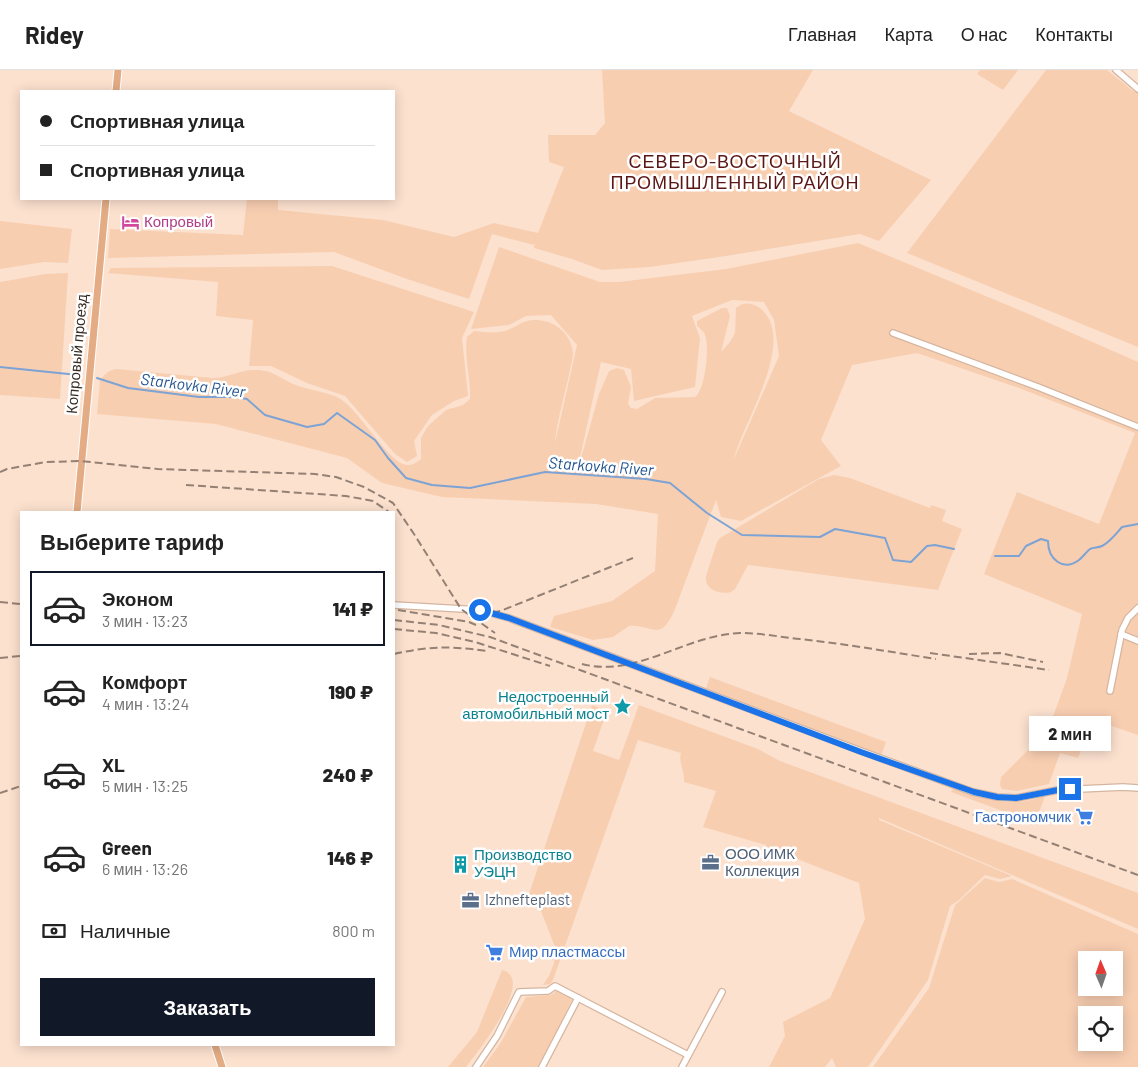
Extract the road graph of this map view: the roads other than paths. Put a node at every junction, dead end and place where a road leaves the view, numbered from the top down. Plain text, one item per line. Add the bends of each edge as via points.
1 (118, 70) edge
2 (1116, 70) edge
3 (1138, 88) edge
4 (116, 90) edge
5 (106, 200) edge
6 (893, 333) dead end
7 (1138, 427) edge
8 (77, 511) edge
9 (395, 605) edge
10 (1138, 608) edge
11 (1121, 634) junction
12 (1138, 641) edge
13 (1110, 691) dead end
14 (1138, 788) edge
15 (722, 992) dead end
16 (578, 998) junction
17 (214, 1046) edge
18 (688, 1055) junction
19 (222, 1067) edge
20 (476, 1067) edge
21 (542, 1067) edge
22 (682, 1067) edge

1 - 4 main road
2 - 3 street
5 - 8 main road, Копровый проезд
6 - 7 street
9 - 14 street via 480,610 509,618 861,752 980,793 1016,798 1058,790
10 - 11 street via 1128,618
11 - 12 street
11 - 13 street
15 - 18 street
16 - 18 street
16 - 20 street via 555,986 548,991 519,992 497,1036
16 - 21 street
17 - 19 main road
18 - 22 street

